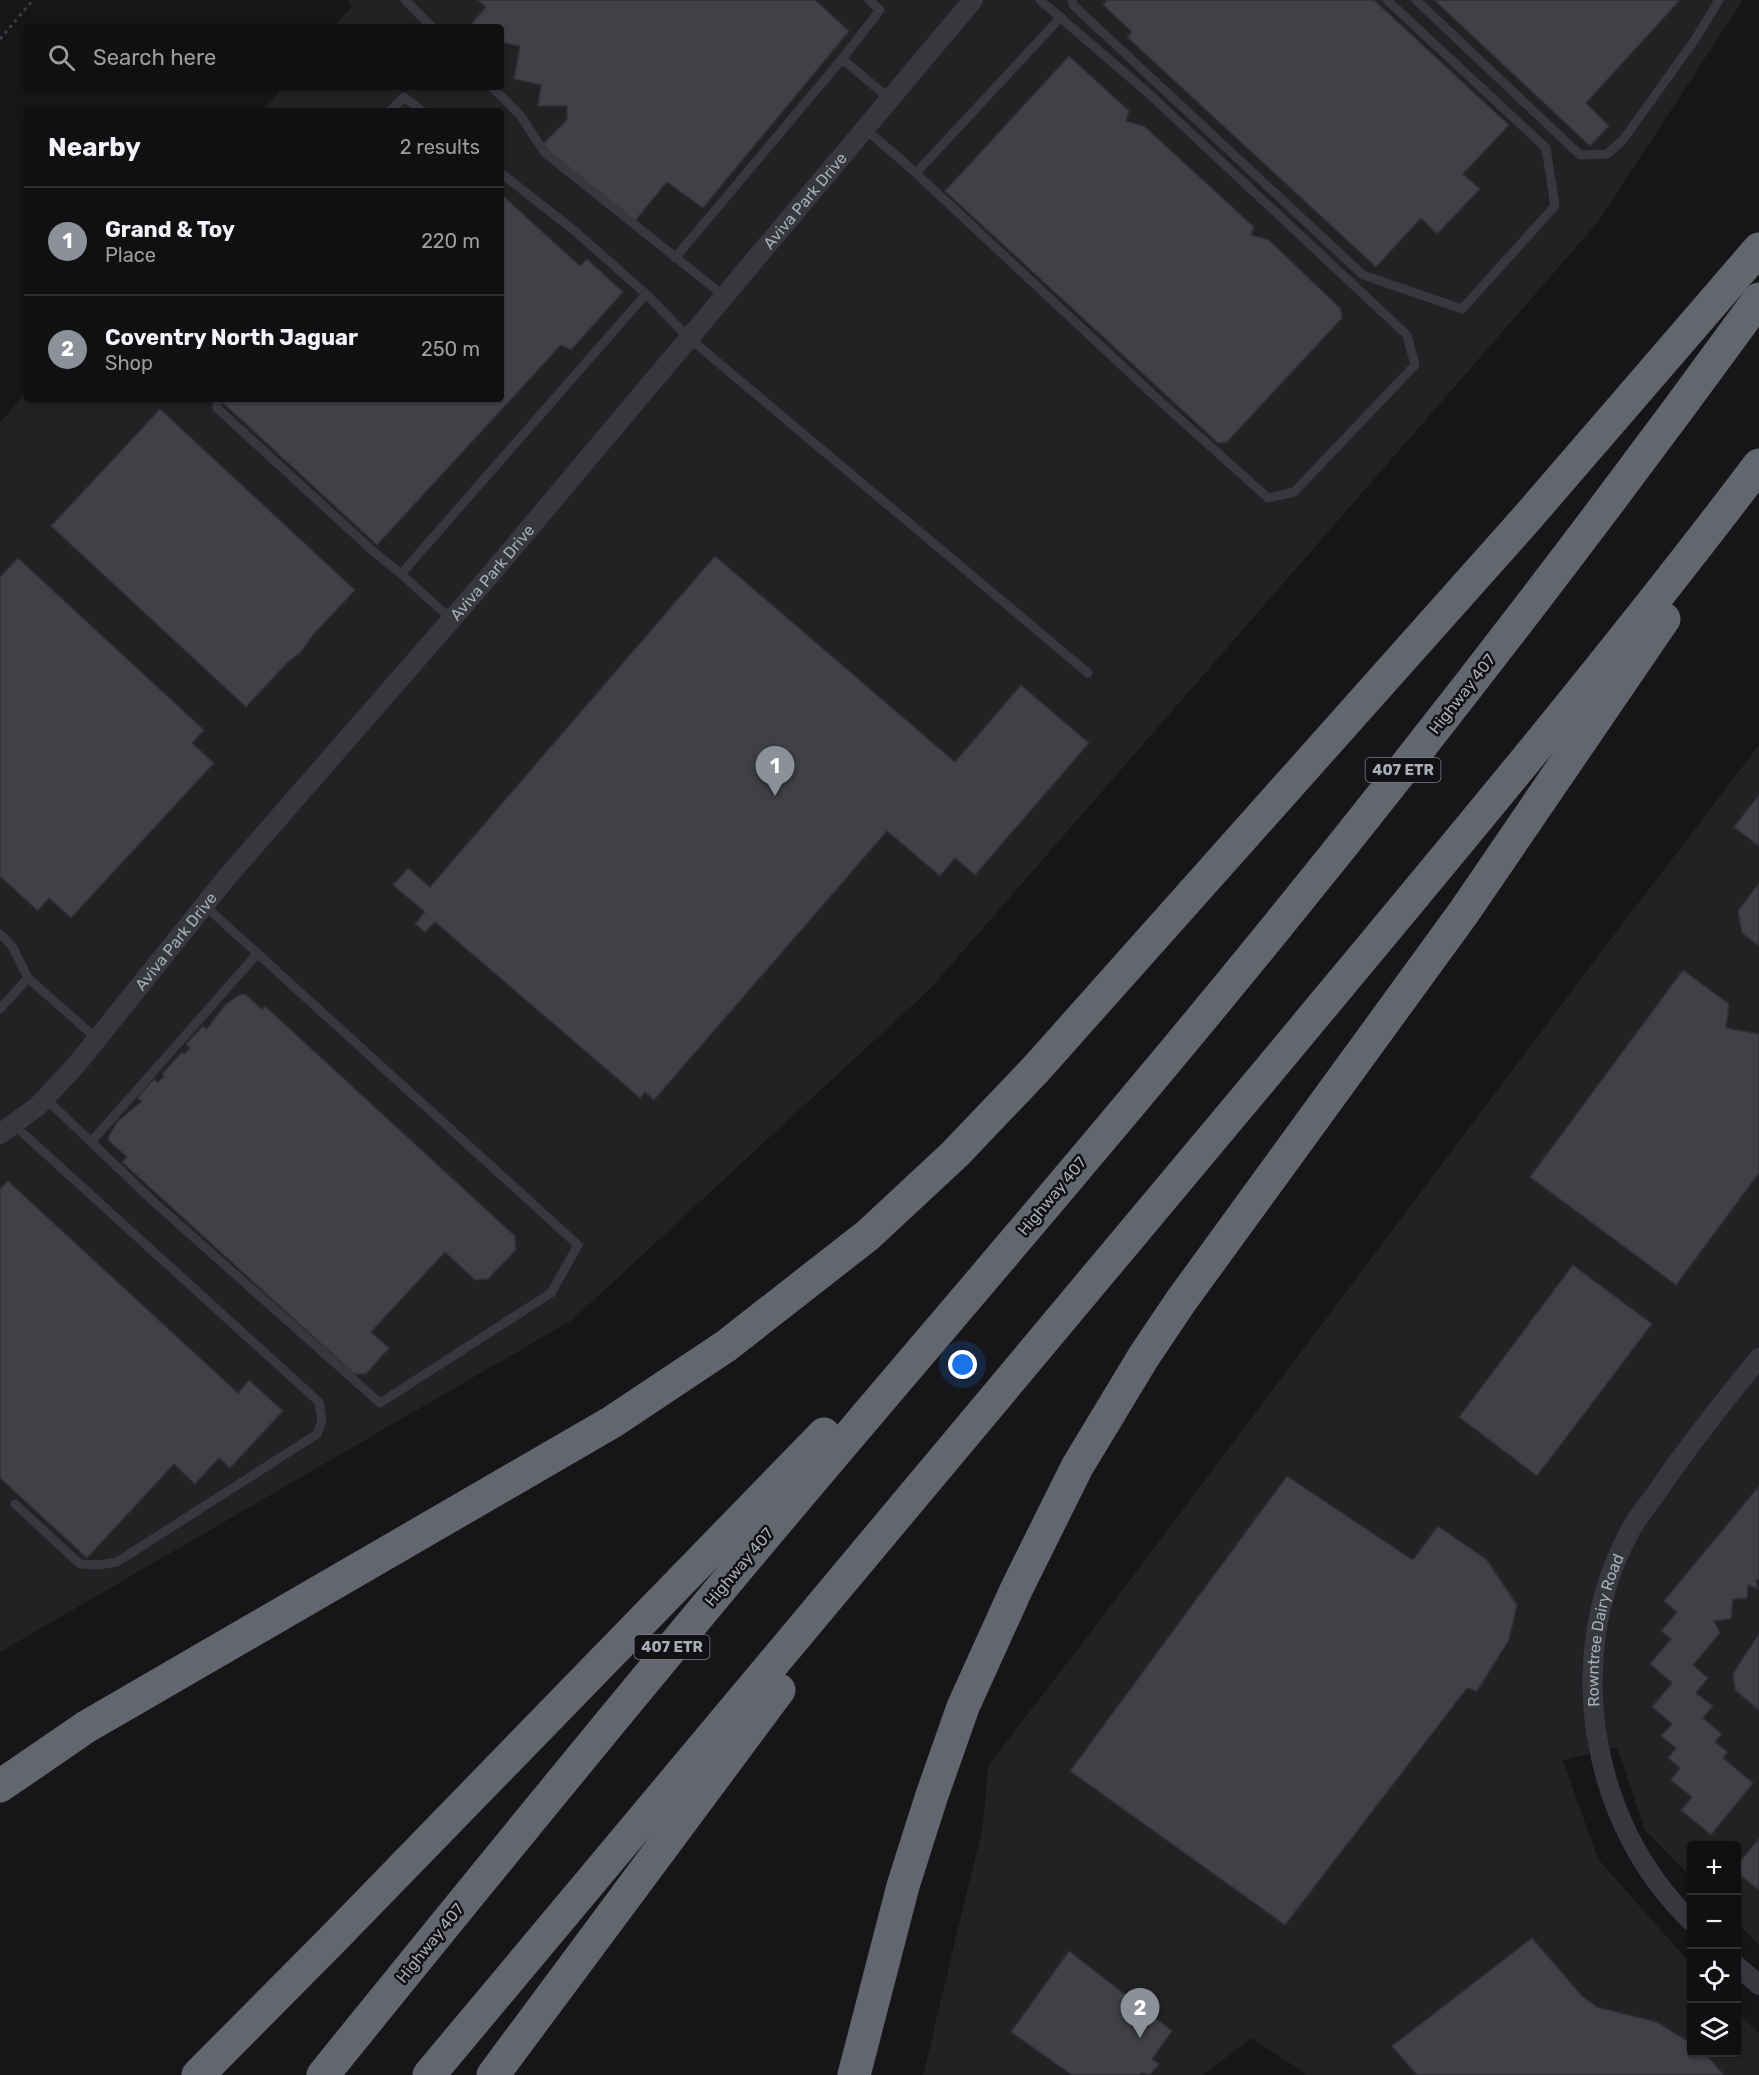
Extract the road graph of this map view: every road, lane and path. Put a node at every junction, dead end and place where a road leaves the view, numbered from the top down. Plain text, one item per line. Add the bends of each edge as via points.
1 (33, 0) edge
2 (405, 0) edge
3 (869, 0) edge
4 (973, 0) edge
5 (1040, 0) edge
6 (1072, 0) edge
7 (1388, 0) edge
8 (1416, 0) edge
9 (1719, 0) edge
10 (1061, 16) junction
11 (429, 24) edge
12 (0, 39) edge
13 (842, 59) junction
14 (495, 90) edge
15 (890, 99) junction
16 (393, 108) edge
17 (418, 108) edge
18 (865, 129) junction
19 (916, 173) junction
20 (504, 175) edge
21 (1759, 249) edge
22 (675, 258) junction
23 (646, 294) junction
24 (724, 296) junction
25 (1759, 299) edge
26 (689, 338) junction
27 (218, 402) edge
28 (1759, 465) edge
29 (1759, 481) edge
30 (401, 574) junction
31 (451, 619) junction
32 (1088, 673) dead end
33 (204, 905) junction
34 (0, 934) edge
35 (258, 953) junction
36 (28, 978) junction
37 (0, 1009) edge
38 (97, 1039) junction
39 (45, 1098) junction
40 (7, 1129) edge
41 (90, 1142) junction
42 (1029, 1224) junction
43 (1759, 1358) edge
44 (976, 1423) junction
45 (15, 1504) dead end
46 (0, 1786) edge
47 (1687, 1917) edge
48 (1741, 1969) edge
49 (1759, 1985) edge
50 (198, 2075) edge
51 (322, 2075) edge
52 (429, 2075) edge
53 (493, 2075) edge
54 (854, 2075) edge

1 - 12 path
2 - 11 lane
3 - 13 lane via 880,10
4 - 15 street, Aviva Park Drive
5 - 10 lane
6 - 7 lane via 1072,5 1363,275 1462,309 1555,206 1546,148
8 - 9 lane via 1580,154 1606,154 1623,140
10 - 19 lane
10 - 19 lane via 1407,335 1415,365 1294,492 1268,498
13 - 15 lane
13 - 22 lane
14 - 22 lane via 520,115 545,153
15 - 18 street, Aviva Park Drive
16 - 17 lane via 404,97
18 - 19 lane
18 - 24 street, Aviva Park Drive
20 - 23 lane
21 - 46 highway via 1527,518 1036,1069 955,1154 868,1235 726,1346 631,1409 86,1727
22 - 24 lane
23 - 26 lane
23 - 30 lane
24 - 26 street, Aviva Park Drive
25 - 42 highway, Highway 407 / 407 ETR via 1400,774 1259,950
26 - 31 street, Aviva Park Drive
26 - 32 lane
27 - 30 lane via 217,408
28 - 44 highway via 1504,787
29 - 54 highway via 1464,912 1181,1301 1077,1467 963,1707 903,1886
30 - 31 lane
31 - 33 street, Aviva Park Drive
33 - 35 lane
33 - 38 street, Aviva Park Drive
34 - 36 lane via 12,946
35 - 41 lane
35 - 41 lane via 578,1245 551,1293 380,1403
36 - 37 lane
36 - 38 lane
38 - 39 street, Aviva Park Drive
39 - 40 street, Aviva Park Drive
39 - 41 lane
40 - 45 lane via 319,1402 322,1421 317,1434 117,1562 80,1564
42 - 50 highway
42 - 51 highway, Highway 407 / 407 ETR via 640,1684
43 - 47 street, Rowntree Dairy Road via 1629,1532 1609,1578 1595,1634 1592,1699 1604,1777 1642,1858 1665,1893
44 - 52 highway
44 - 53 highway
48 - 49 street

